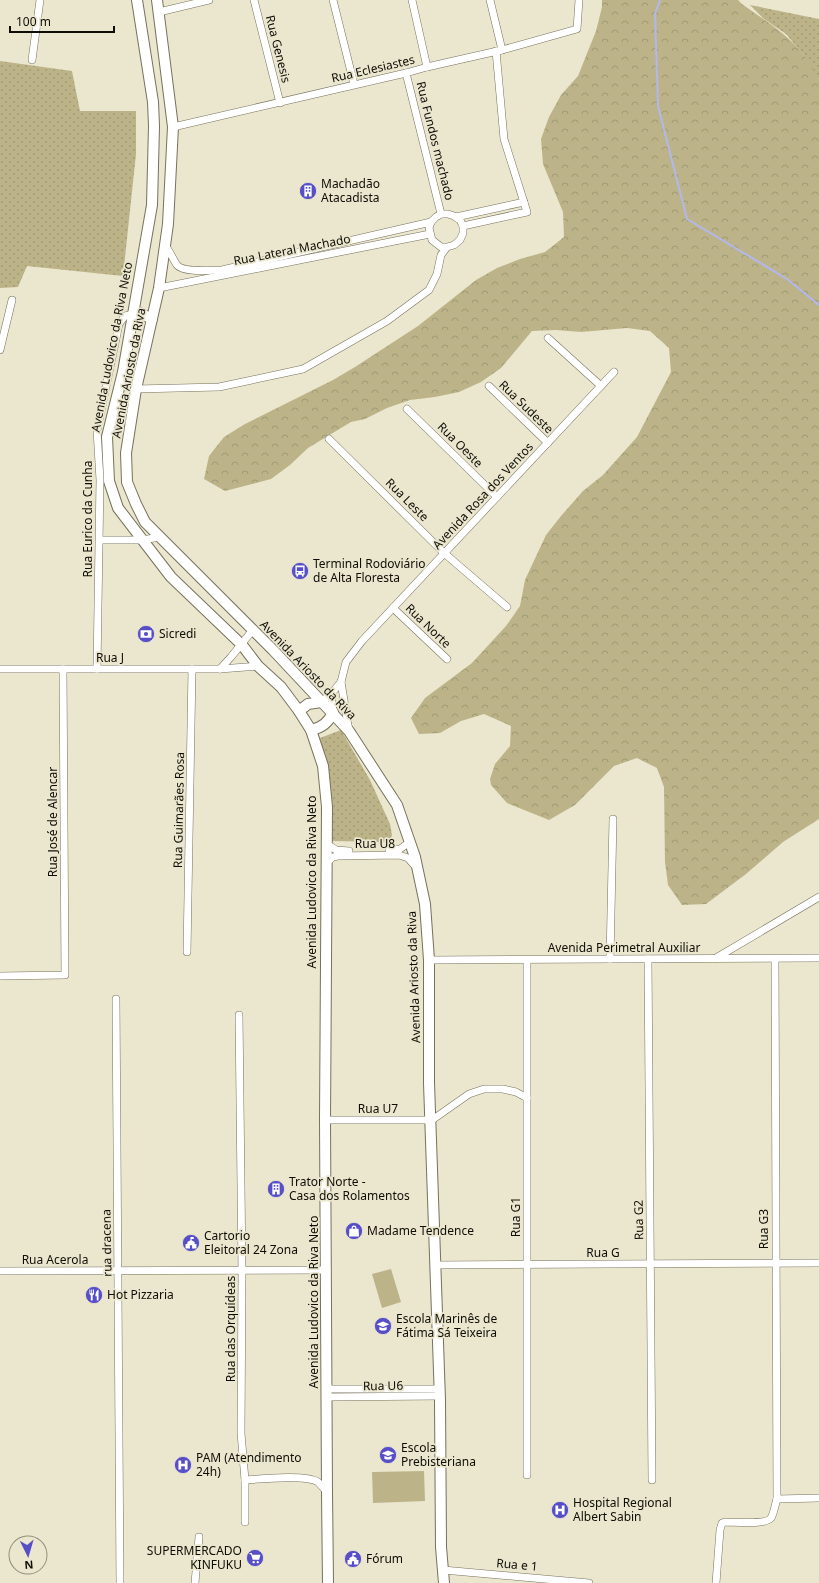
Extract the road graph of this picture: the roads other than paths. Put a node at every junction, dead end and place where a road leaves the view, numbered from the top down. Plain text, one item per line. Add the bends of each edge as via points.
1 (40, 0) edge
2 (137, 0) edge
3 (157, 0) edge
4 (209, 0) edge
5 (254, 0) edge
6 (334, 0) edge
7 (412, 0) edge
8 (490, 0) edge
9 (579, 0) edge
10 (159, 12) junction
11 (499, 50) junction
12 (32, 60) dead end
13 (427, 67) junction
14 (406, 73) junction
15 (354, 84) junction
16 (280, 103) junction
17 (173, 127) junction
18 (524, 202) junction
19 (441, 214) junction
20 (456, 217) junction
21 (432, 222) junction
22 (463, 226) junction
23 (430, 234) junction
24 (165, 245) junction
25 (447, 247) junction
26 (159, 288) junction
27 (12, 300) dead end
28 (133, 314) junction
29 (152, 319) junction
30 (548, 338) dead end
31 (0, 350) edge
32 (109, 370) junction
33 (123, 372) junction
34 (614, 372) dead end
35 (489, 386) dead end
36 (601, 386) junction
37 (136, 389) junction
38 (407, 409) dead end
39 (329, 439) dead end
40 (548, 443) junction
41 (104, 480) junction
42 (497, 497) junction
43 (160, 537) junction
44 (100, 540) junction
45 (142, 540) junction
46 (444, 553) junction
47 (506, 607) dead end
48 (393, 608) junction
49 (252, 631) junction
50 (242, 645) junction
51 (447, 659) dead end
52 (258, 666) junction
53 (0, 669) edge
54 (63, 669) junction
55 (97, 669) junction
56 (192, 669) junction
57 (220, 669) junction
58 (341, 682) junction
59 (331, 694) junction
60 (321, 702) junction
61 (299, 710) junction
62 (333, 712) junction
63 (311, 730) junction
64 (349, 731) junction
65 (613, 819) dead end
66 (410, 842) junction
67 (327, 844) junction
68 (369, 852) junction
69 (399, 852) junction
70 (327, 862) junction
71 (418, 872) junction
72 (819, 897) edge
73 (187, 952) dead end
74 (775, 958) junction
75 (819, 958) edge
76 (610, 959) junction
77 (648, 959) junction
78 (714, 959) junction
79 (429, 960) junction
80 (527, 960) junction
81 (0, 976) edge
82 (116, 999) dead end
83 (239, 1015) dead end
84 (527, 1098) junction
85 (325, 1120) junction
86 (432, 1120) junction
87 (775, 1263) junction
88 (819, 1263) edge
89 (651, 1264) junction
90 (436, 1265) junction
91 (527, 1265) junction
92 (327, 1270) junction
93 (0, 1271) edge
94 (118, 1271) junction
95 (242, 1271) junction
96 (327, 1393) junction
97 (439, 1393) junction
98 (527, 1475) dead end
99 (244, 1480) junction
100 (652, 1480) dead end
101 (327, 1492) junction
102 (819, 1498) edge
103 (777, 1500) junction
104 (245, 1522) dead end
105 (199, 1538) dead end
106 (443, 1570) junction
107 (120, 1583) edge
108 (195, 1583) edge
109 (328, 1583) edge
110 (444, 1583) edge
111 (589, 1583) edge
112 (716, 1583) edge

1 - 12 street
2 - 28 street, Avenida Ludovico da Riva Neto via 152,94 154,126 152,205
3 - 10 street, Avenida Ariosto da Riva
4 - 10 street
5 - 16 street, Rua Genesis
6 - 15 street
7 - 13 street
8 - 11 street
9 - 11 street, Rua Eclesiastes via 577,29
10 - 17 street, Avenida Ariosto da Riva
11 - 13 street, Rua Eclesiastes
11 - 18 street via 504,139
13 - 14 street, Rua Eclesiastes
14 - 15 street, Rua Eclesiastes
14 - 19 street, Rua Fundos machado
15 - 16 street, Rua Eclesiastes
16 - 17 street, Rua Eclesiastes
17 - 24 street, Avenida Ariosto da Riva
18 - 20 street
18 - 22 street via 527,212
19 - 20 street
19 - 21 street
20 - 22 street
21 - 23 street
21 - 24 street via 222,270 180,267
22 - 25 street via 460,240
23 - 25 street via 436,244
23 - 26 street, Rua Lateral Machado
24 - 26 street, Avenida Ariosto da Riva
25 - 37 street via 441,255 437,274 429,290 387,321 303,369 219,387
26 - 29 street, Avenida Ariosto da Riva
27 - 31 street
28 - 29 street via 140,313
28 - 32 street, Rua Eurico da Cunha via 125,316 119,324
28 - 33 street, Avenida Ludovico da Riva Neto
29 - 37 street, Avenida Ariosto da Riva
30 - 36 street
32 - 33 street
32 - 41 street, Rua Eurico da Cunha via 97,430
33 - 41 street, Avenida Ludovico da Riva Neto via 107,437
34 - 36 street, Avenida Rosa dos Ventos
35 - 40 street, Rua Sudeste
36 - 40 street, Avenida Rosa dos Ventos
37 - 43 street, Avenida Ariosto da Riva via 126,453 127,482 145,522
38 - 42 street, Rua Oeste
39 - 46 street, Rua Leste
40 - 42 street, Avenida Rosa dos Ventos
41 - 44 street, Rua Eurico da Cunha
41 - 45 street, Avenida Ludovico da Riva Neto via 118,508
42 - 46 street, Avenida Rosa dos Ventos
43 - 45 street
43 - 49 street, Avenida Ariosto da Riva
44 - 45 street
44 - 55 street, Rua Eurico da Cunha
45 - 50 street, Avenida Ludovico da Riva Neto via 171,577
46 - 47 street, Rua Leste
46 - 48 street, Avenida Rosa dos Ventos
48 - 51 street, Rua Norte
48 - 58 street, Avenida Rosa dos Ventos via 346,662
49 - 50 street
49 - 60 street, Avenida Ariosto da Riva
50 - 52 street, Avenida Ludovico da Riva Neto
50 - 57 street
52 - 57 street, Rua J
52 - 61 street, Avenida Ludovico da Riva Neto via 281,687
53 - 54 street, Rua J
54 - 55 street, Rua J
54 - 81 street, Rua José de Alencar via 65,975
55 - 56 street, Rua J
56 - 57 street, Rua J
56 - 73 street, Rua Guimarães Rosa
58 - 59 street, Avenida Rosa dos Ventos
58 - 64 street
59 - 60 street, Avenida Rosa dos Ventos
59 - 62 street
60 - 61 street via 308,704
60 - 62 street, Avenida Ariosto da Riva
61 - 63 street, Avenida Ludovico da Riva Neto
62 - 63 street via 324,725
62 - 64 street, Avenida Ariosto da Riva
63 - 67 street, Avenida Ludovico da Riva Neto via 323,766
64 - 66 street, Avenida Ariosto da Riva via 397,805
65 - 76 street
66 - 69 street, Rua U8
66 - 71 street, Avenida Ariosto da Riva
67 - 68 street, Rua U8 via 341,851
67 - 70 street, Avenida Ludovico da Riva Neto
68 - 69 street, Rua U8
68 - 70 street, Rua U8 via 333,857
69 - 71 street, Rua U8 via 412,861
70 - 85 street, Avenida Ludovico da Riva Neto
71 - 79 street, Avenida Ariosto da Riva via 425,904
72 - 78 street
74 - 75 street, Avenida Perimetral Auxiliar
74 - 78 street, Avenida Perimetral Auxiliar
74 - 87 street, Rua G3
76 - 77 street, Avenida Perimetral Auxiliar
76 - 80 street, Avenida Perimetral Auxiliar
77 - 78 street, Avenida Perimetral Auxiliar
77 - 89 street, Rua G2
79 - 80 street, Avenida Perimetral Auxiliar
79 - 86 street, Avenida Ariosto da Riva via 429,1083
80 - 84 street, Rua G1
82 - 94 street, rua dracena
83 - 95 street, Rua das Orquídeas
84 - 86 street via 503,1089 484,1089 468,1094
84 - 91 street, Rua G1
85 - 86 street, Rua U7
85 - 92 street, Avenida Ludovico da Riva Neto
86 - 90 street, Avenida Ariosto da Riva
87 - 88 street, Rua G
87 - 89 street, Rua G
87 - 103 street, Rua G3
89 - 91 street, Rua G
89 - 100 street, Rua G2
90 - 91 street, Rua G
90 - 97 street, Avenida Ariosto da Riva
91 - 98 street, Rua G1
92 - 95 street, Rua Acerola
92 - 96 street, Avenida Ludovico da Riva Neto
93 - 94 street, Rua Acerola
94 - 95 street, Rua Acerola
94 - 107 street, rua dracena
95 - 99 street, Rua das Orquídeas via 241,1433
96 - 97 street, Rua U6
96 - 101 street, Avenida Ludovico da Riva Neto
97 - 106 street, Avenida Ariosto da Riva
99 - 101 street via 310,1479
99 - 104 street, Rua das Orquídeas
101 - 109 street, Avenida Ludovico da Riva Neto
102 - 103 street
103 - 112 street via 769,1520 725,1522 720,1525
105 - 108 street
106 - 110 street, Avenida Ariosto da Riva
106 - 111 street, Rua e 1

